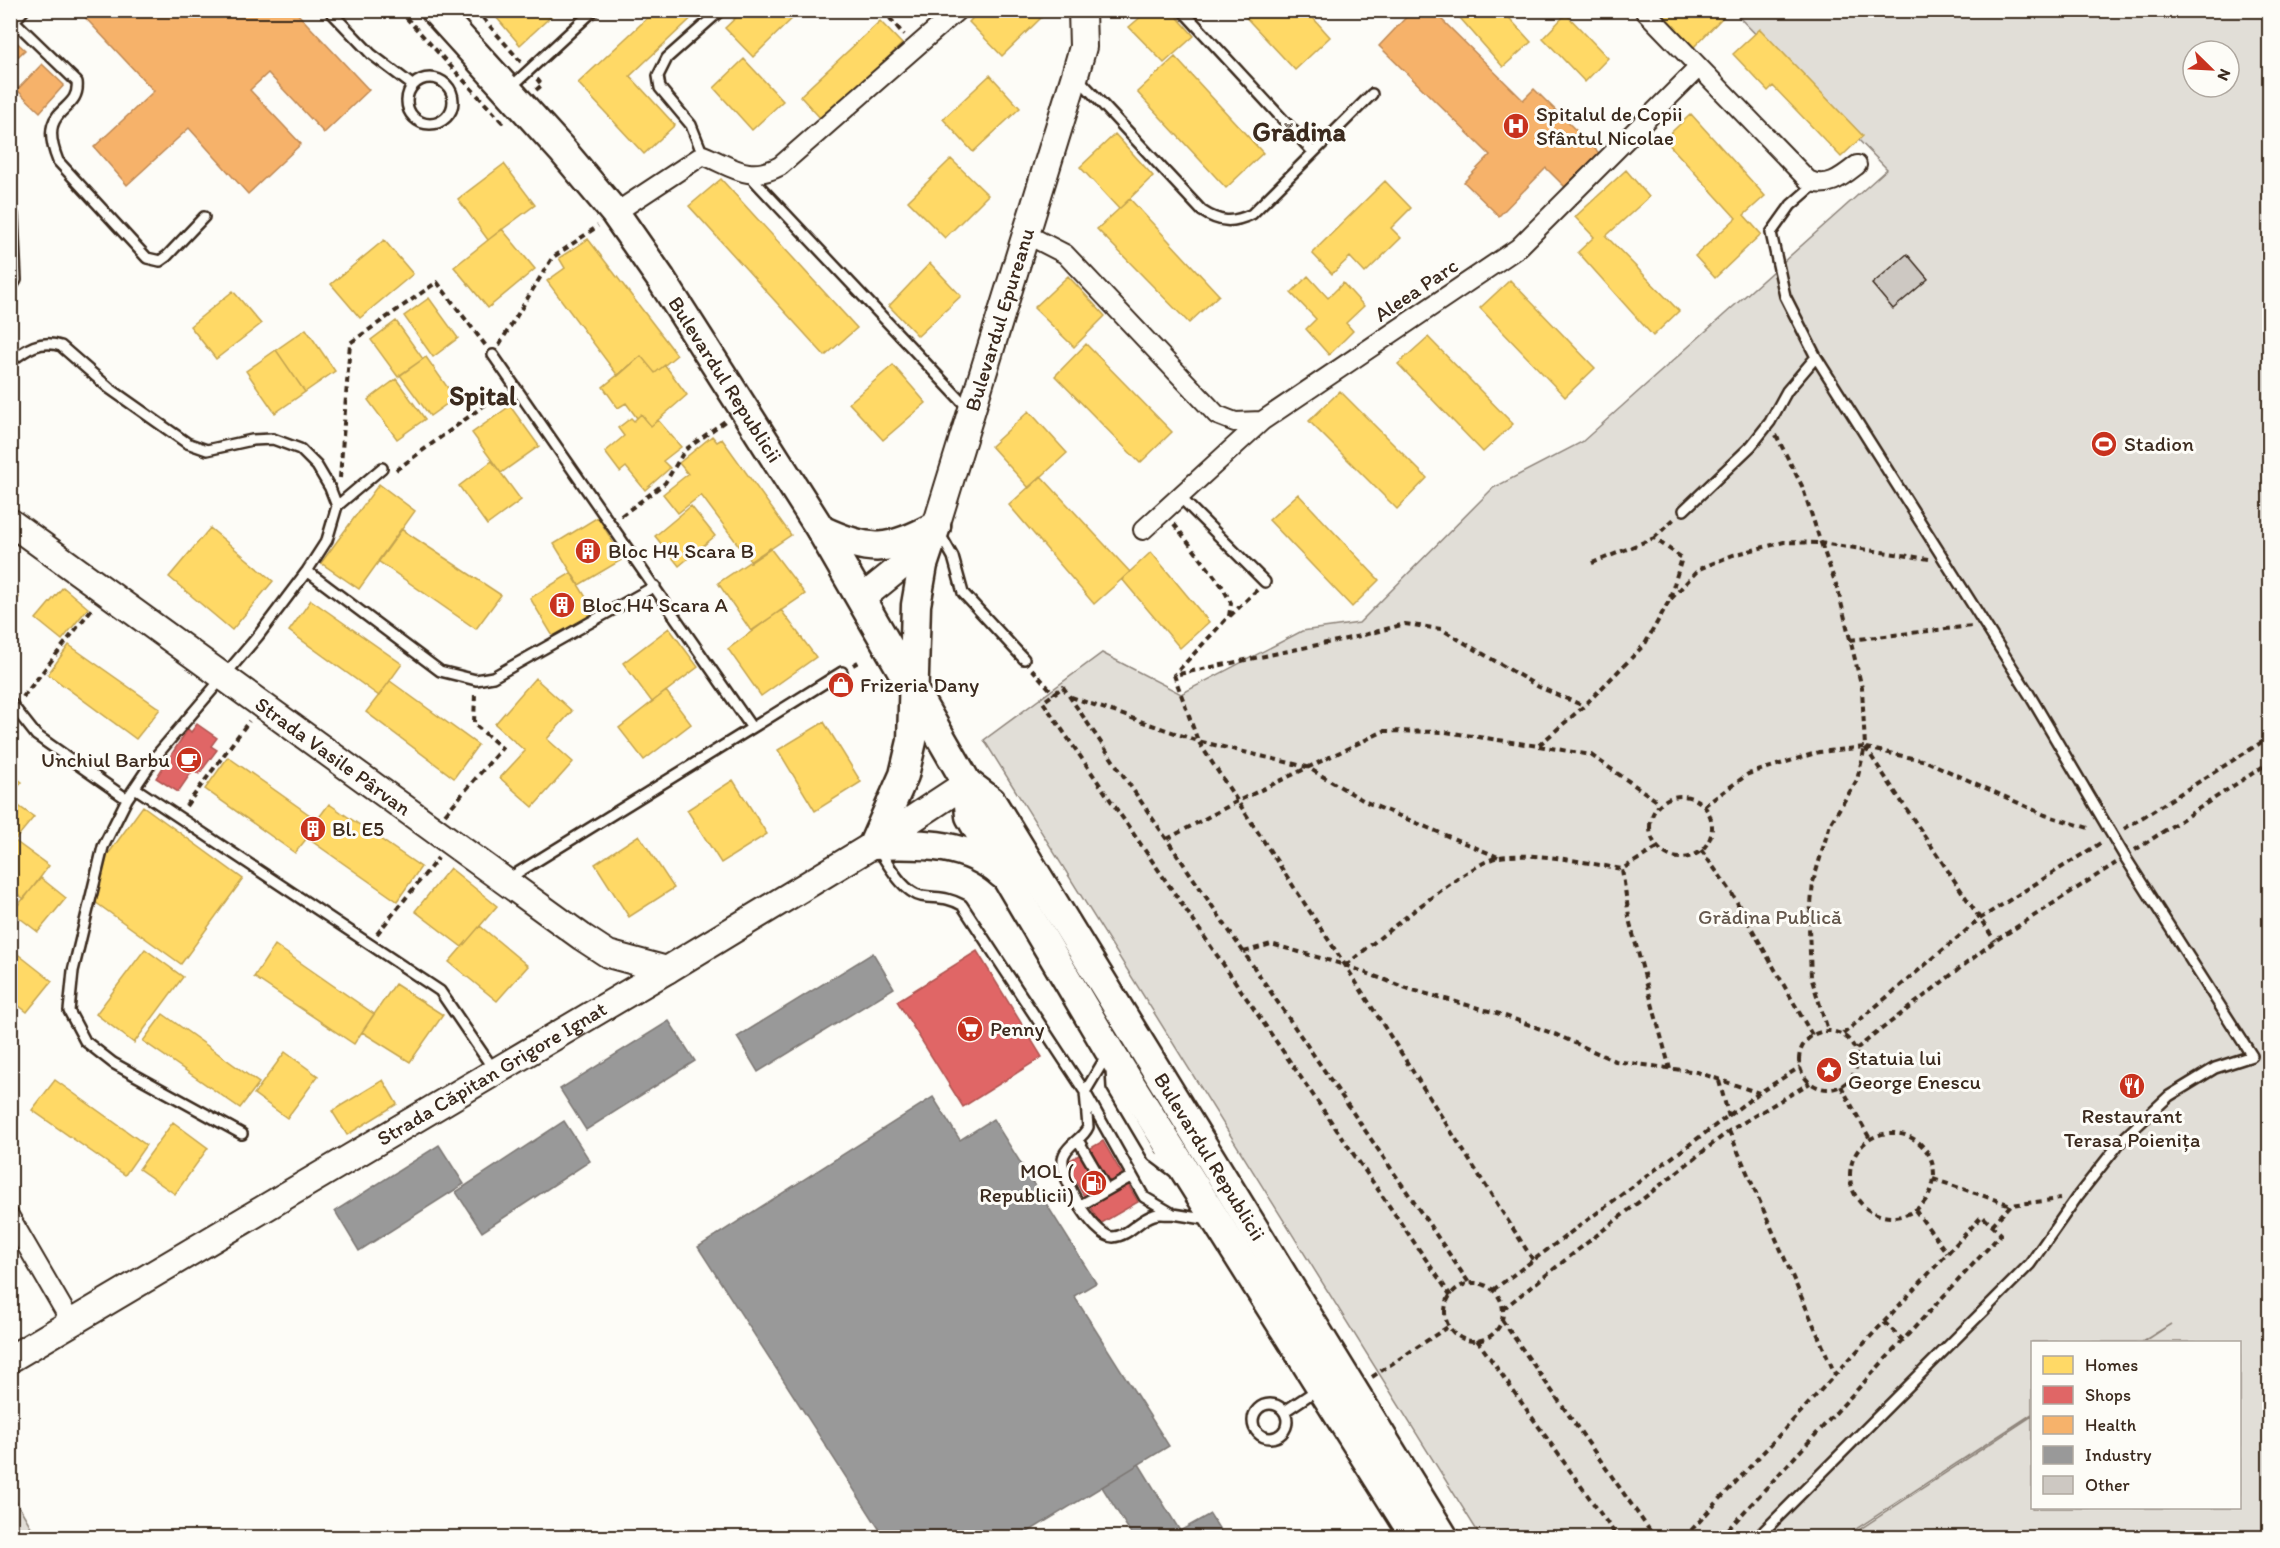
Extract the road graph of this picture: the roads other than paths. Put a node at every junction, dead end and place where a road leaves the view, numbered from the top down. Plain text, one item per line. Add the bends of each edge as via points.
1 (24, 10) edge
2 (329, 10) edge
3 (435, 10) edge
4 (594, 10) edge
5 (721, 10) edge
6 (957, 10) edge
7 (1082, 10) edge
8 (1182, 10) edge
9 (1644, 10) edge
10 (12, 19) edge
11 (1698, 68) junction
12 (1075, 75) junction
13 (412, 85) junction
14 (1372, 94) dead end
15 (515, 97) junction
16 (1312, 151) junction
17 (703, 155) junction
18 (1857, 165) dead end
19 (750, 176) junction
20 (1815, 184) junction
21 (615, 213) junction
22 (13, 215) dead end
23 (204, 217) dead end
24 (1026, 234) junction
25 (10, 290) edge
26 (493, 355) road end
27 (1816, 357) junction
28 (10, 362) edge
29 (971, 411) junction
30 (1262, 421) junction
31 (382, 468) road end
32 (1179, 496) junction
33 (338, 507) junction
34 (1684, 510) road end
35 (10, 522) edge
36 (936, 526) junction
37 (821, 530) junction
38 (1143, 530) dead end
39 (307, 571) junction
40 (1265, 582) road end
41 (656, 586) junction
42 (861, 599) junction
43 (1024, 659) road end
44 (842, 672) dead end
45 (223, 678) junction
46 (915, 692) junction
47 (13, 705) edge
48 (752, 728) junction
49 (967, 783) junction
50 (135, 788) junction
51 (127, 799) junction
52 (873, 845) junction
53 (506, 880) junction
54 (1010, 881) junction
55 (667, 970) junction
56 (1109, 1050) junction
57 (494, 1070) junction
58 (1085, 1092) junction
59 (242, 1134) dead end
60 (1078, 1140) junction
61 (1132, 1176) junction
62 (1107, 1190) junction
63 (1081, 1205) junction
64 (1173, 1215) junction
65 (10, 1217) edge
66 (1216, 1221) junction
67 (71, 1322) junction
68 (10, 1359) edge
69 (1322, 1387) junction
70 (1285, 1411) dead end
71 (1416, 1538) edge
72 (1444, 1538) edge
73 (1757, 1538) edge

1 - 10 lane
2 - 13 lane via 371,54
3 - 15 main road, Bulevardul Republicii
4 - 15 lane via 529,70
5 - 17 lane via 667,58 658,76 660,88 691,124
6 - 19 street via 780,166 766,174
7 - 12 main road, Bulevardul Epureanu via 1083,47
8 - 16 lane
9 - 11 street
10 - 23 lane via 77,82 74,97 52,124 52,148 58,161 147,258 160,261 167,256
11 - 20 street
11 - 30 street, Aleea Parc via 1518,248
12 - 16 lane via 1202,211 1222,221 1252,214
12 - 24 main road, Bulevardul Epureanu
13 - 13 lane via 407,107 415,119 437,123 449,114 453,99 447,84 433,77
14 - 16 lane
15 - 21 main road, Bulevardul Republicii
17 - 19 street
17 - 21 street
18 - 20 street via 1840,179
19 - 29 lane
20 - 27 lane via 1791,205 1771,233 1785,296
21 - 37 main road, Bulevardul Republicii via 745,406
22 - 25 lane via 16,280
24 - 29 main road, Bulevardul Epureanu
24 - 30 street via 1065,254 1217,415 1235,422
26 - 41 lane
27 - 34 lane via 1787,391 1751,446
27 - 73 lane via 2252,1056 2214,1068 2169,1096 2122,1140 2030,1264
28 - 33 lane via 32,348 52,343 187,443 207,450 273,439 300,448 326,480
29 - 36 main road, Bulevardul Epureanu
30 - 32 street, Aleea Parc
31 - 33 lane
32 - 38 street, Aleea Parc
32 - 40 lane
33 - 39 lane via 327,540
35 - 45 main road, Strada Vasile Pârvan
36 - 37 main road via 911,540 883,546 854,545
36 - 42 main road, Bulevardul Epureanu via 903,565
36 - 43 lane via 952,557 963,593
36 - 46 main road via 923,565 916,605
37 - 42 main road, Bulevardul Republicii
39 - 41 lane via 440,671 476,680 493,677
39 - 45 lane
41 - 48 lane
42 - 46 main road, Bulevardul Republicii
44 - 48 lane
45 - 50 lane via 156,756
45 - 53 main road, Strada Vasile Pârvan
46 - 49 main road, Bulevardul Republicii
46 - 52 main road via 912,741 904,776
47 - 51 lane via 36,735
48 - 53 lane
49 - 52 main road, Strada Căpitan Grigore Ignat
49 - 54 main road, Bulevardul Republicii via 970,816
49 - 72 main road, Bulevardul Republicii via 991,801
50 - 51 lane
50 - 57 lane via 440,991
51 - 59 lane via 97,866 73,971 69,1011 85,1041 113,1063
52 - 54 main road via 927,844 956,850 985,859
52 - 55 main road, Strada Căpitan Grigore Ignat
52 - 58 lane via 908,889 921,896 947,897 962,905
53 - 55 main road, Strada Vasile Pârvan via 608,954
54 - 56 main road, Bulevardul Republicii
55 - 57 main road, Strada Căpitan Grigore Ignat
56 - 58 lane
56 - 66 main road, Bulevardul Republicii
57 - 67 main road, Strada Căpitan Grigore Ignat
58 - 60 lane via 1088,1128
58 - 61 lane
60 - 62 lane
60 - 63 lane via 1063,1155 1062,1165
61 - 62 lane
61 - 64 lane via 1144,1197
62 - 63 lane
63 - 64 lane via 1096,1230 1111,1237 1154,1215
64 - 66 lane
65 - 67 street
66 - 69 main road, Bulevardul Republicii
67 - 68 main road, Strada Căpitan Grigore Ignat
69 - 70 lane
69 - 71 main road, Bulevardul Republicii

